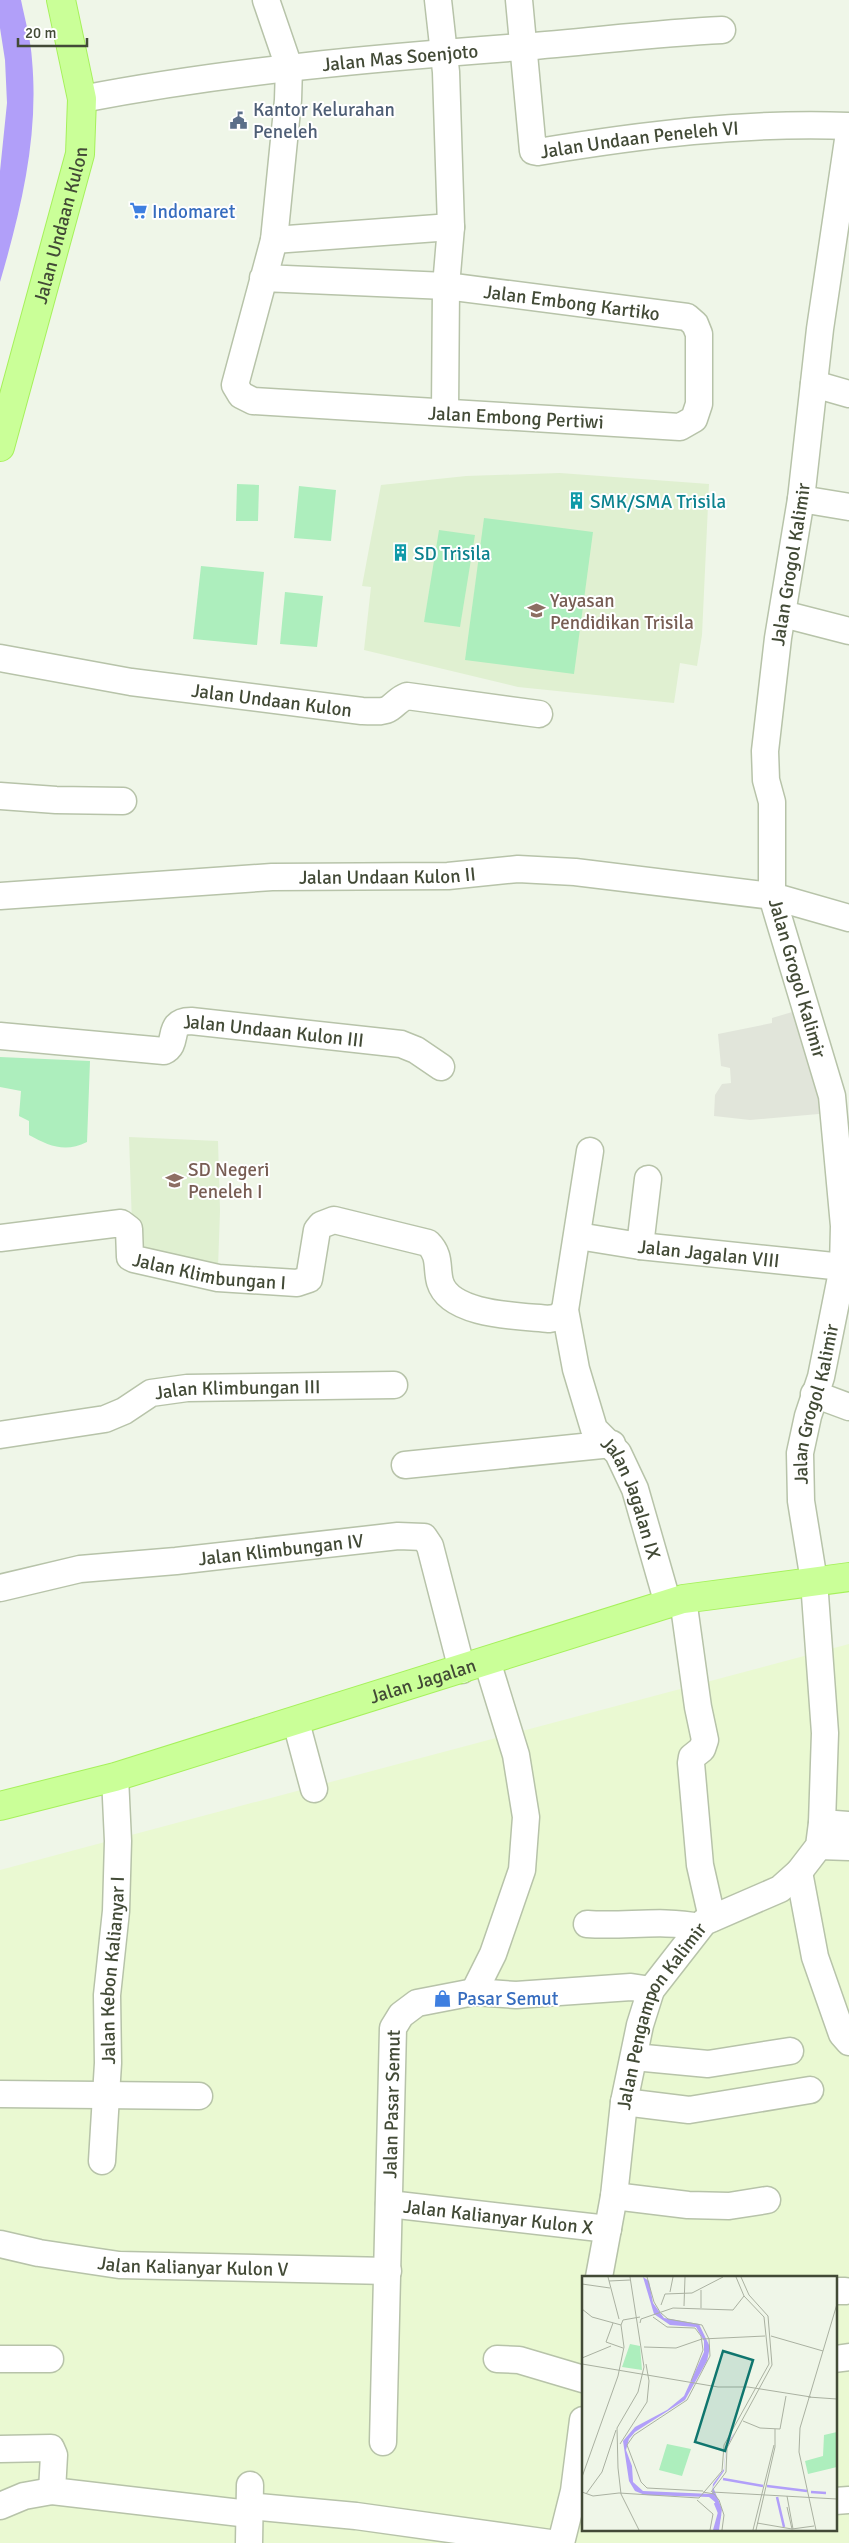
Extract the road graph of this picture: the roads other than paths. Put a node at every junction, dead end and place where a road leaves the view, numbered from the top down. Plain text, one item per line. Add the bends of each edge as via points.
1 (61, 0) edge
2 (266, 0) edge
3 (438, 0) edge
4 (519, 0) edge
5 (722, 30) dead end
6 (524, 47) junction
7 (444, 51) junction
8 (289, 67) junction
9 (82, 99) junction
10 (849, 126) edge
11 (849, 133) edge
12 (451, 227) junction
13 (274, 240) junction
14 (263, 278) junction
15 (446, 286) junction
16 (696, 324) joint
17 (814, 384) junction
18 (849, 394) edge
19 (445, 412) junction
20 (0, 447) edge
21 (801, 499) junction
22 (849, 507) edge
23 (783, 614) junction
24 (849, 631) edge
25 (0, 658) edge
26 (539, 714) dead end
27 (0, 796) edge
28 (123, 801) dead end
29 (0, 896) edge
30 (772, 896) junction
31 (849, 918) edge
32 (0, 1036) edge
33 (440, 1067) dead end
34 (841, 1097) edge
35 (590, 1151) dead end
36 (648, 1179) dead end
37 (846, 1226) edge
38 (578, 1236) junction
39 (0, 1238) edge
40 (640, 1246) junction
41 (843, 1267) junction
42 (565, 1310) junction
43 (394, 1385) dead end
44 (814, 1394) junction
45 (849, 1407) edge
46 (0, 1435) edge
47 (612, 1444) junction
48 (405, 1465) dead end
49 (849, 1577) edge
50 (814, 1581) junction
51 (0, 1588) edge
52 (675, 1602) junction
53 (487, 1661) junction
54 (462, 1670) junction
55 (296, 1722) junction
56 (115, 1778) junction
57 (314, 1789) dead end
58 (0, 1806) edge
59 (849, 1825) edge
60 (820, 1835) junction
61 (849, 1847) edge
62 (799, 1872) junction
63 (706, 1923) junction
64 (586, 1924) dead end
65 (651, 1990) junction
66 (474, 1992) junction
67 (849, 2042) edge
68 (790, 2051) dead end
69 (634, 2057) junction
70 (810, 2090) dead end
71 (0, 2094) edge
72 (106, 2095) junction
73 (199, 2096) dead end
74 (624, 2102) junction
75 (102, 2162) dead end
76 (614, 2196) junction
77 (767, 2200) dead end
78 (389, 2204) junction
79 (608, 2228) junction
80 (0, 2244) edge
81 (388, 2271) junction
82 (599, 2276) edge
83 (849, 2357) edge
84 (0, 2359) edge
85 (50, 2359) dead end
86 (497, 2359) dead end
87 (836, 2359) edge
88 (582, 2378) edge
89 (582, 2434) edge
90 (383, 2442) dead end
91 (0, 2449) edge
92 (52, 2491) junction
93 (578, 2492) edge
94 (849, 2500) edge
95 (836, 2501) edge
96 (249, 2502) junction
97 (0, 2506) edge
98 (249, 2543) edge
99 (550, 2543) edge
100 (561, 2543) edge

1 - 9 main road, Jalan Undaan Kulon
2 - 8 street
3 - 7 street
4 - 6 street
5 - 6 street, Jalan Mas Soenjoto via 655,33
6 - 7 street, Jalan Mas Soenjoto
6 - 10 street, Jalan Undaan Peneleh VI via 533,151 633,136 726,128 805,124
7 - 8 street, Jalan Mas Soenjoto
7 - 12 street
8 - 9 street, Jalan Mas Soenjoto via 168,82
8 - 13 street
9 - 20 main road, Jalan Undaan Kulon via 80,154
11 - 17 street, Jalan Grogol Kalimir
12 - 13 street
12 - 15 street
13 - 14 street
14 - 15 street, Jalan Embong Kartiko
14 - 19 street, Jalan Embong Pertiwi via 235,385 241,395 254,401
15 - 16 street, Jalan Embong Kartiko via 687,317
15 - 19 street
16 - 19 street, Jalan Embong Pertiwi via 699,404 694,418 680,426
17 - 18 street
17 - 21 street, Jalan Grogol Kalimir
21 - 22 street
21 - 23 street, Jalan Grogol Kalimir
23 - 24 street
23 - 30 street, Jalan Grogol Kalimir via 765,751 766,780 772,802
25 - 26 street, Jalan Undaan Kulon via 131,682 362,711 389,709 407,696
27 - 28 street
29 - 30 street, Jalan Undaan Kulon II via 272,877 448,876 518,869 575,872
30 - 31 street, Jalan Undaan Kulon II
30 - 34 street, Jalan Grogol Kalimir
32 - 33 street, Jalan Undaan Kulon III via 164,1051 182,1021 401,1044
34 - 37 street, Jalan Grogol Kalimir
35 - 38 street
36 - 40 street
37 - 41 street, Jalan Grogol Kalimir
38 - 40 street, Jalan Jagalan VIII
38 - 42 street
39 - 42 street, Jalan Klimbungan I via 121,1223 129,1229 130,1257 134,1259 218,1278 297,1283 309,1279 317,1230 334,1220 428,1243 437,1254 440,1283 447,1294 467,1306 482,1311 549,1319
40 - 41 street, Jalan Jagalan VIII
41 - 44 street, Jalan Grogol Kalimir via 821,1377
42 - 47 street, Jalan Jagalan IX via 576,1369 594,1429
43 - 46 street, Jalan Klimbungan III via 187,1388 151,1392 124,1411 105,1419
44 - 45 street
44 - 50 street, Jalan Grogol Kalimir via 800,1453 801,1501
47 - 48 street
47 - 52 street, Jalan Jagalan IX via 635,1489
49 - 50 main road, Jalan Jagalan
50 - 52 main road, Jalan Jagalan
50 - 60 street via 825,1733
51 - 54 street, Jalan Klimbungan IV via 80,1569 398,1536 424,1537 430,1546
52 - 53 main road, Jalan Jagalan
52 - 63 street, Jalan Jagalan IX via 705,1740 704,1746 692,1757 692,1763
53 - 54 main road, Jalan Jagalan
53 - 66 street via 516,1755 526,1817 522,1870 493,1954
54 - 55 main road, Jalan Jagalan
55 - 56 main road, Jalan Jagalan
55 - 57 street
56 - 58 main road, Jalan Jagalan
56 - 72 street, Jalan Kebon Kalianyar I via 118,1841 116,1911 107,1995
59 - 60 street
60 - 61 street
60 - 62 street, Jalan Pengampon Kalimir
62 - 63 street, Jalan Pengampon Kalimir via 780,1889
62 - 67 street via 814,1957 842,2034
63 - 64 street via 614,1927
63 - 65 street, Jalan Pengampon Kalimir
65 - 66 street, Jalan Pasar Semut via 631,1987 516,1995
65 - 69 street, Jalan Pengampon Kalimir
66 - 78 street, Jalan Pasar Semut via 417,2003 401,2015 392,2028
68 - 69 street via 708,2064
69 - 74 street, Jalan Pengampon Kalimir
70 - 74 street via 689,2110
71 - 72 street
72 - 73 street
72 - 75 street, Jalan Kebon Kalianyar I
74 - 76 street, Jalan Pengampon Kalimir
76 - 77 street via 688,2205 729,2206
76 - 79 street, Jalan Pengampon Kalimir
78 - 79 street, Jalan Kalianyar Kulon X
78 - 81 street, Jalan Pasar Semut
79 - 82 street, Jalan Pengampon Kalimir
80 - 81 street, Jalan Kalianyar Kulon V via 119,2265
81 - 90 street, Jalan Pasar Semut
83 - 87 street
84 - 85 street
86 - 88 street via 519,2360
89 - 93 street
91 - 92 street via 49,2447 53,2450
92 - 96 street
92 - 97 street via 24,2496
93 - 100 street
94 - 95 street
96 - 98 street
96 - 99 street

